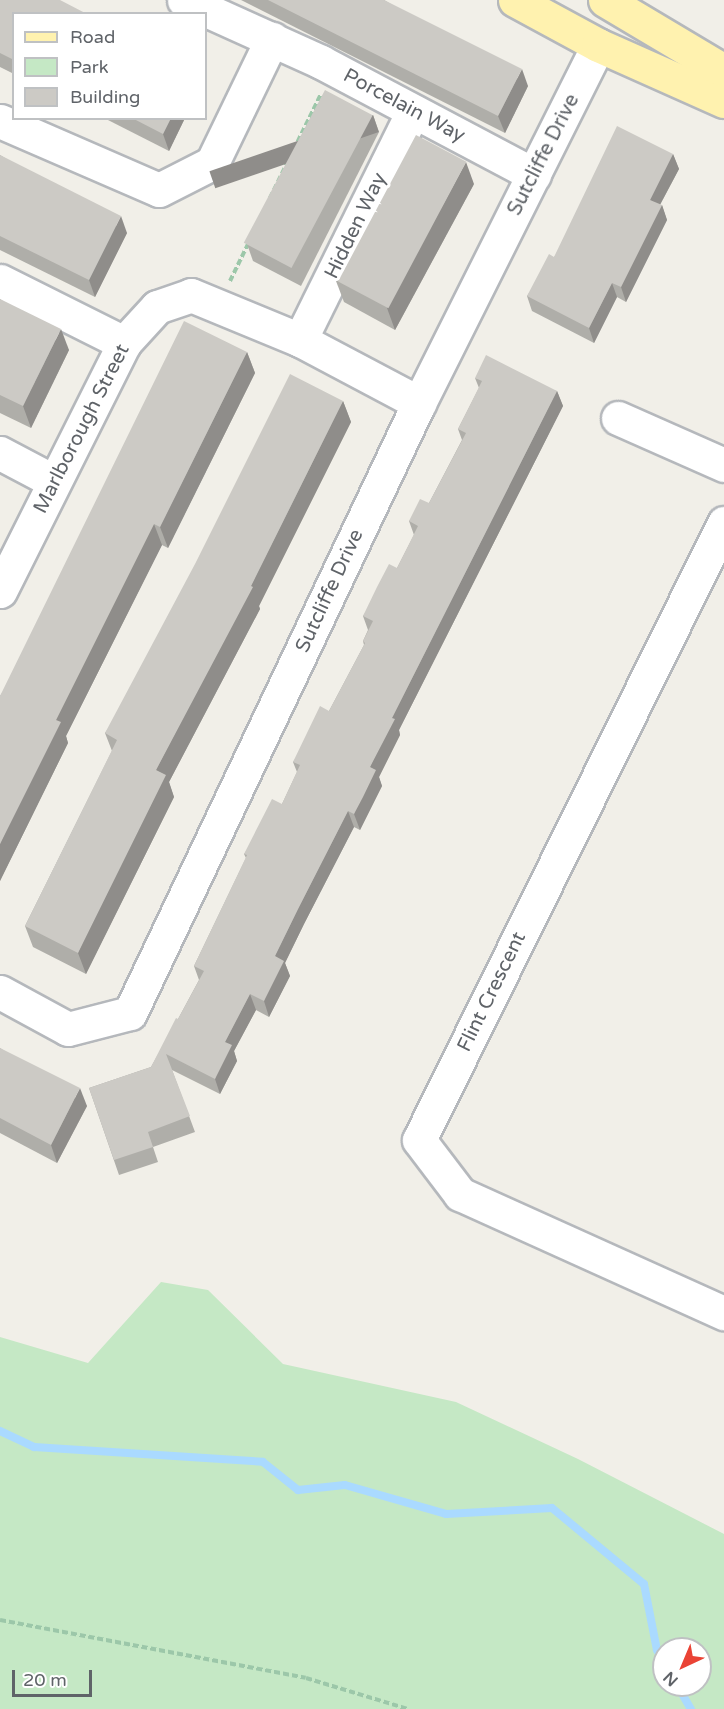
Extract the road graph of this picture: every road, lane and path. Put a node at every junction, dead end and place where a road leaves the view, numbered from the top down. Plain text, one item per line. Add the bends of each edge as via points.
1 (184, 0) edge
2 (514, 0) edge
3 (605, 0) edge
4 (272, 39) junction
5 (598, 45) junction
6 (333, 69) junction
7 (724, 71) edge
8 (724, 101) edge
9 (413, 111) junction
10 (0, 121) edge
11 (534, 175) junction
12 (268, 203) edge
13 (253, 234) edge
14 (0, 281) edge
15 (218, 306) junction
16 (300, 340) junction
17 (124, 343) junction
18 (420, 403) junction
19 (618, 418) dead end
20 (0, 453) edge
21 (724, 465) edge
22 (53, 481) junction
23 (724, 523) edge
24 (0, 591) edge
25 (0, 992) edge
26 (724, 1313) edge
27 (0, 1620) edge
28 (408, 1709) edge

1 - 4 street, Porcelain Way
2 - 5 main road
3 - 7 main road
4 - 6 street, Porcelain Way
4 - 10 street via 212,163 159,190
5 - 8 main road
5 - 11 street, Sutcliffe Drive
6 - 9 street, Porcelain Way
6 - 12 path
9 - 11 street, Porcelain Way
9 - 16 street, Hidden Way
11 - 18 street, Sutcliffe Drive
13 - 15 path
14 - 17 street
15 - 16 street, Marlborough Street
15 - 17 street, Marlborough Street via 191,295 157,307
16 - 18 street, Marlborough Street
17 - 22 street, Marlborough Street
18 - 25 street, Sutcliffe Drive via 130,1013 68,1029
19 - 21 street
20 - 22 street
22 - 24 street, Marlborough Street
23 - 26 street, Flint Crescent via 419,1140 460,1194
27 - 28 path via 306,1678

